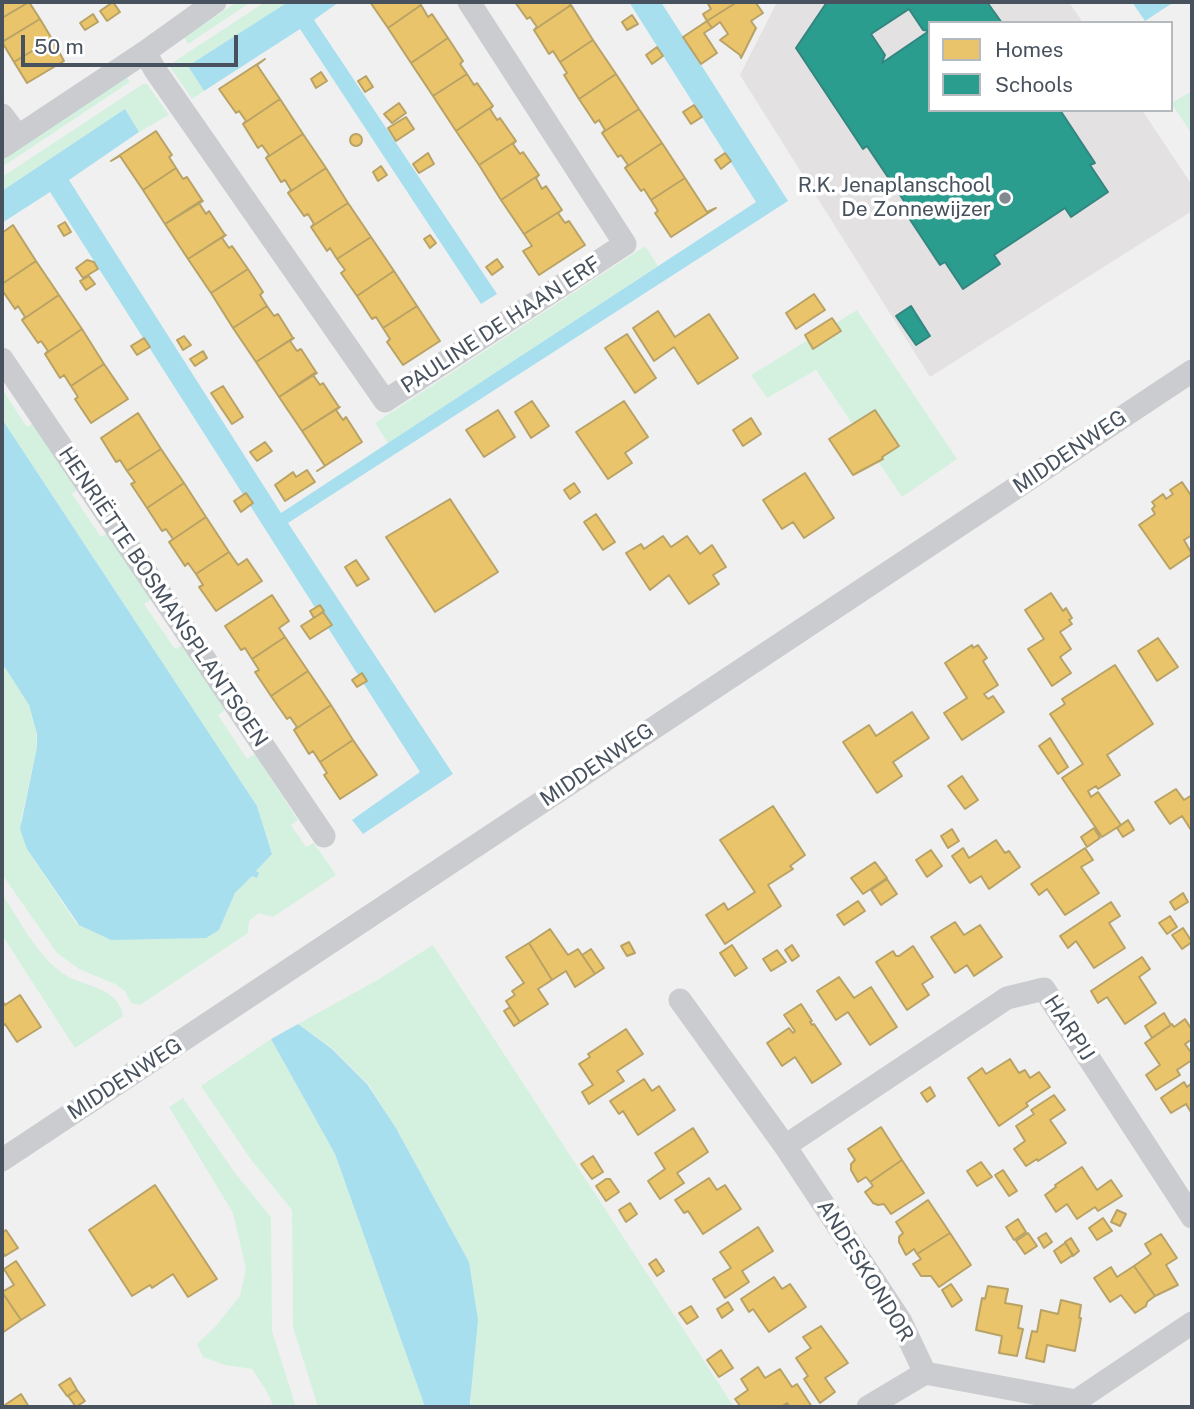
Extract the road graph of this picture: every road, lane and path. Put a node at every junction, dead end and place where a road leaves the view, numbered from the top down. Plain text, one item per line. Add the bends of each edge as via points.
1 (215, 2) edge
2 (469, 2) edge
3 (145, 52) junction
4 (2, 116) edge
5 (10, 142) edge
6 (2, 359) edge
7 (1192, 371) edge
8 (324, 836) dead end
9 (680, 1000) dead end
10 (785, 1146) junction
11 (2, 1160) edge
12 (1192, 1217) edge
13 (1192, 1323) edge
14 (925, 1373) junction
15 (1078, 1404) edge
16 (868, 1407) edge

1 - 3 street
2 - 3 street, PAULINE DE HAAN ERF via 625,244 385,401
3 - 5 street
4 - 5 street
6 - 8 street, HENRIËTTE BOSMANSPLANTSOEN
7 - 11 street, MIDDENWEG
9 - 10 street, ANDESKONDOR
10 - 12 street, HARPIJ via 1007,998 1044,989
10 - 14 street, ANDESKONDOR via 900,1320
13 - 15 street
14 - 15 street
14 - 16 street

